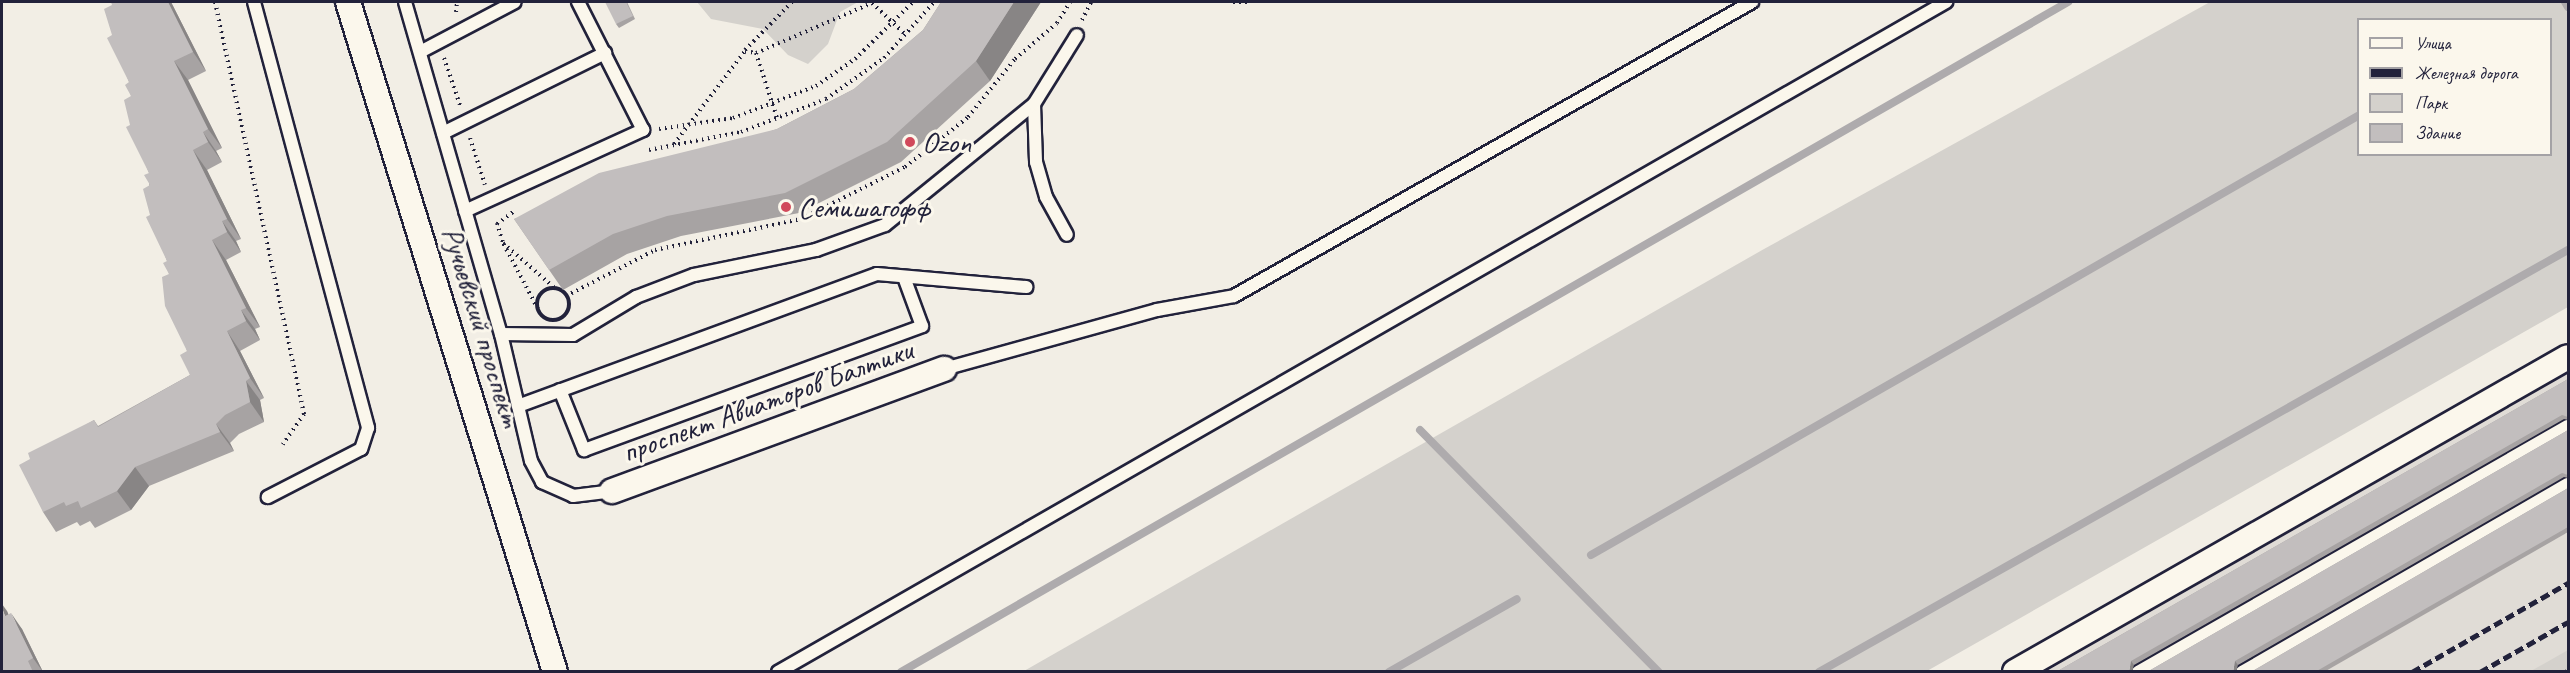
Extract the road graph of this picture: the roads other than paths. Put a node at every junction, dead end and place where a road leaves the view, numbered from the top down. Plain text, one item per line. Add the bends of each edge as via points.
1 (254, 2) edge
2 (348, 2) edge
3 (405, 2) edge
4 (515, 2) edge
5 (578, 2) edge
6 (1752, 2) edge
7 (1946, 2) edge
8 (1077, 35) dead end
9 (420, 52) junction
10 (605, 53) junction
11 (1034, 104) junction
12 (443, 134) junction
13 (465, 211) junction
14 (1067, 235) dead end
15 (904, 277) junction
16 (1026, 287) dead end
17 (501, 334) junction
18 (2568, 357) edge
19 (944, 369) joint
20 (560, 390) junction
21 (518, 406) junction
22 (2568, 426) edge
23 (2568, 484) edge
24 (612, 491) joint
25 (268, 497) dead end
26 (555, 672) edge
27 (778, 672) edge
28 (2015, 672) edge
29 (2138, 672) edge
30 (2242, 672) edge

1 - 25 lane via 368,428 362,449
2 - 26 street, Ручьевский проспект
3 - 9 lane
4 - 9 lane
5 - 10 lane
6 - 19 lane via 1234,297 1157,310
7 - 27 lane
8 - 11 lane
9 - 12 lane
10 - 12 lane
10 - 13 lane via 643,130
11 - 14 lane via 1036,162 1046,197
11 - 17 lane via 885,225 816,250 694,275 636,297 573,335
12 - 13 lane
13 - 17 lane
15 - 16 lane
15 - 20 lane via 877,274
15 - 20 lane via 922,326 584,450
17 - 21 lane
18 - 28 street
19 - 24 street, проспект Авиаторов Балтики
20 - 21 lane
21 - 24 lane via 522,436 542,482 573,496
22 - 29 lane
23 - 30 lane

